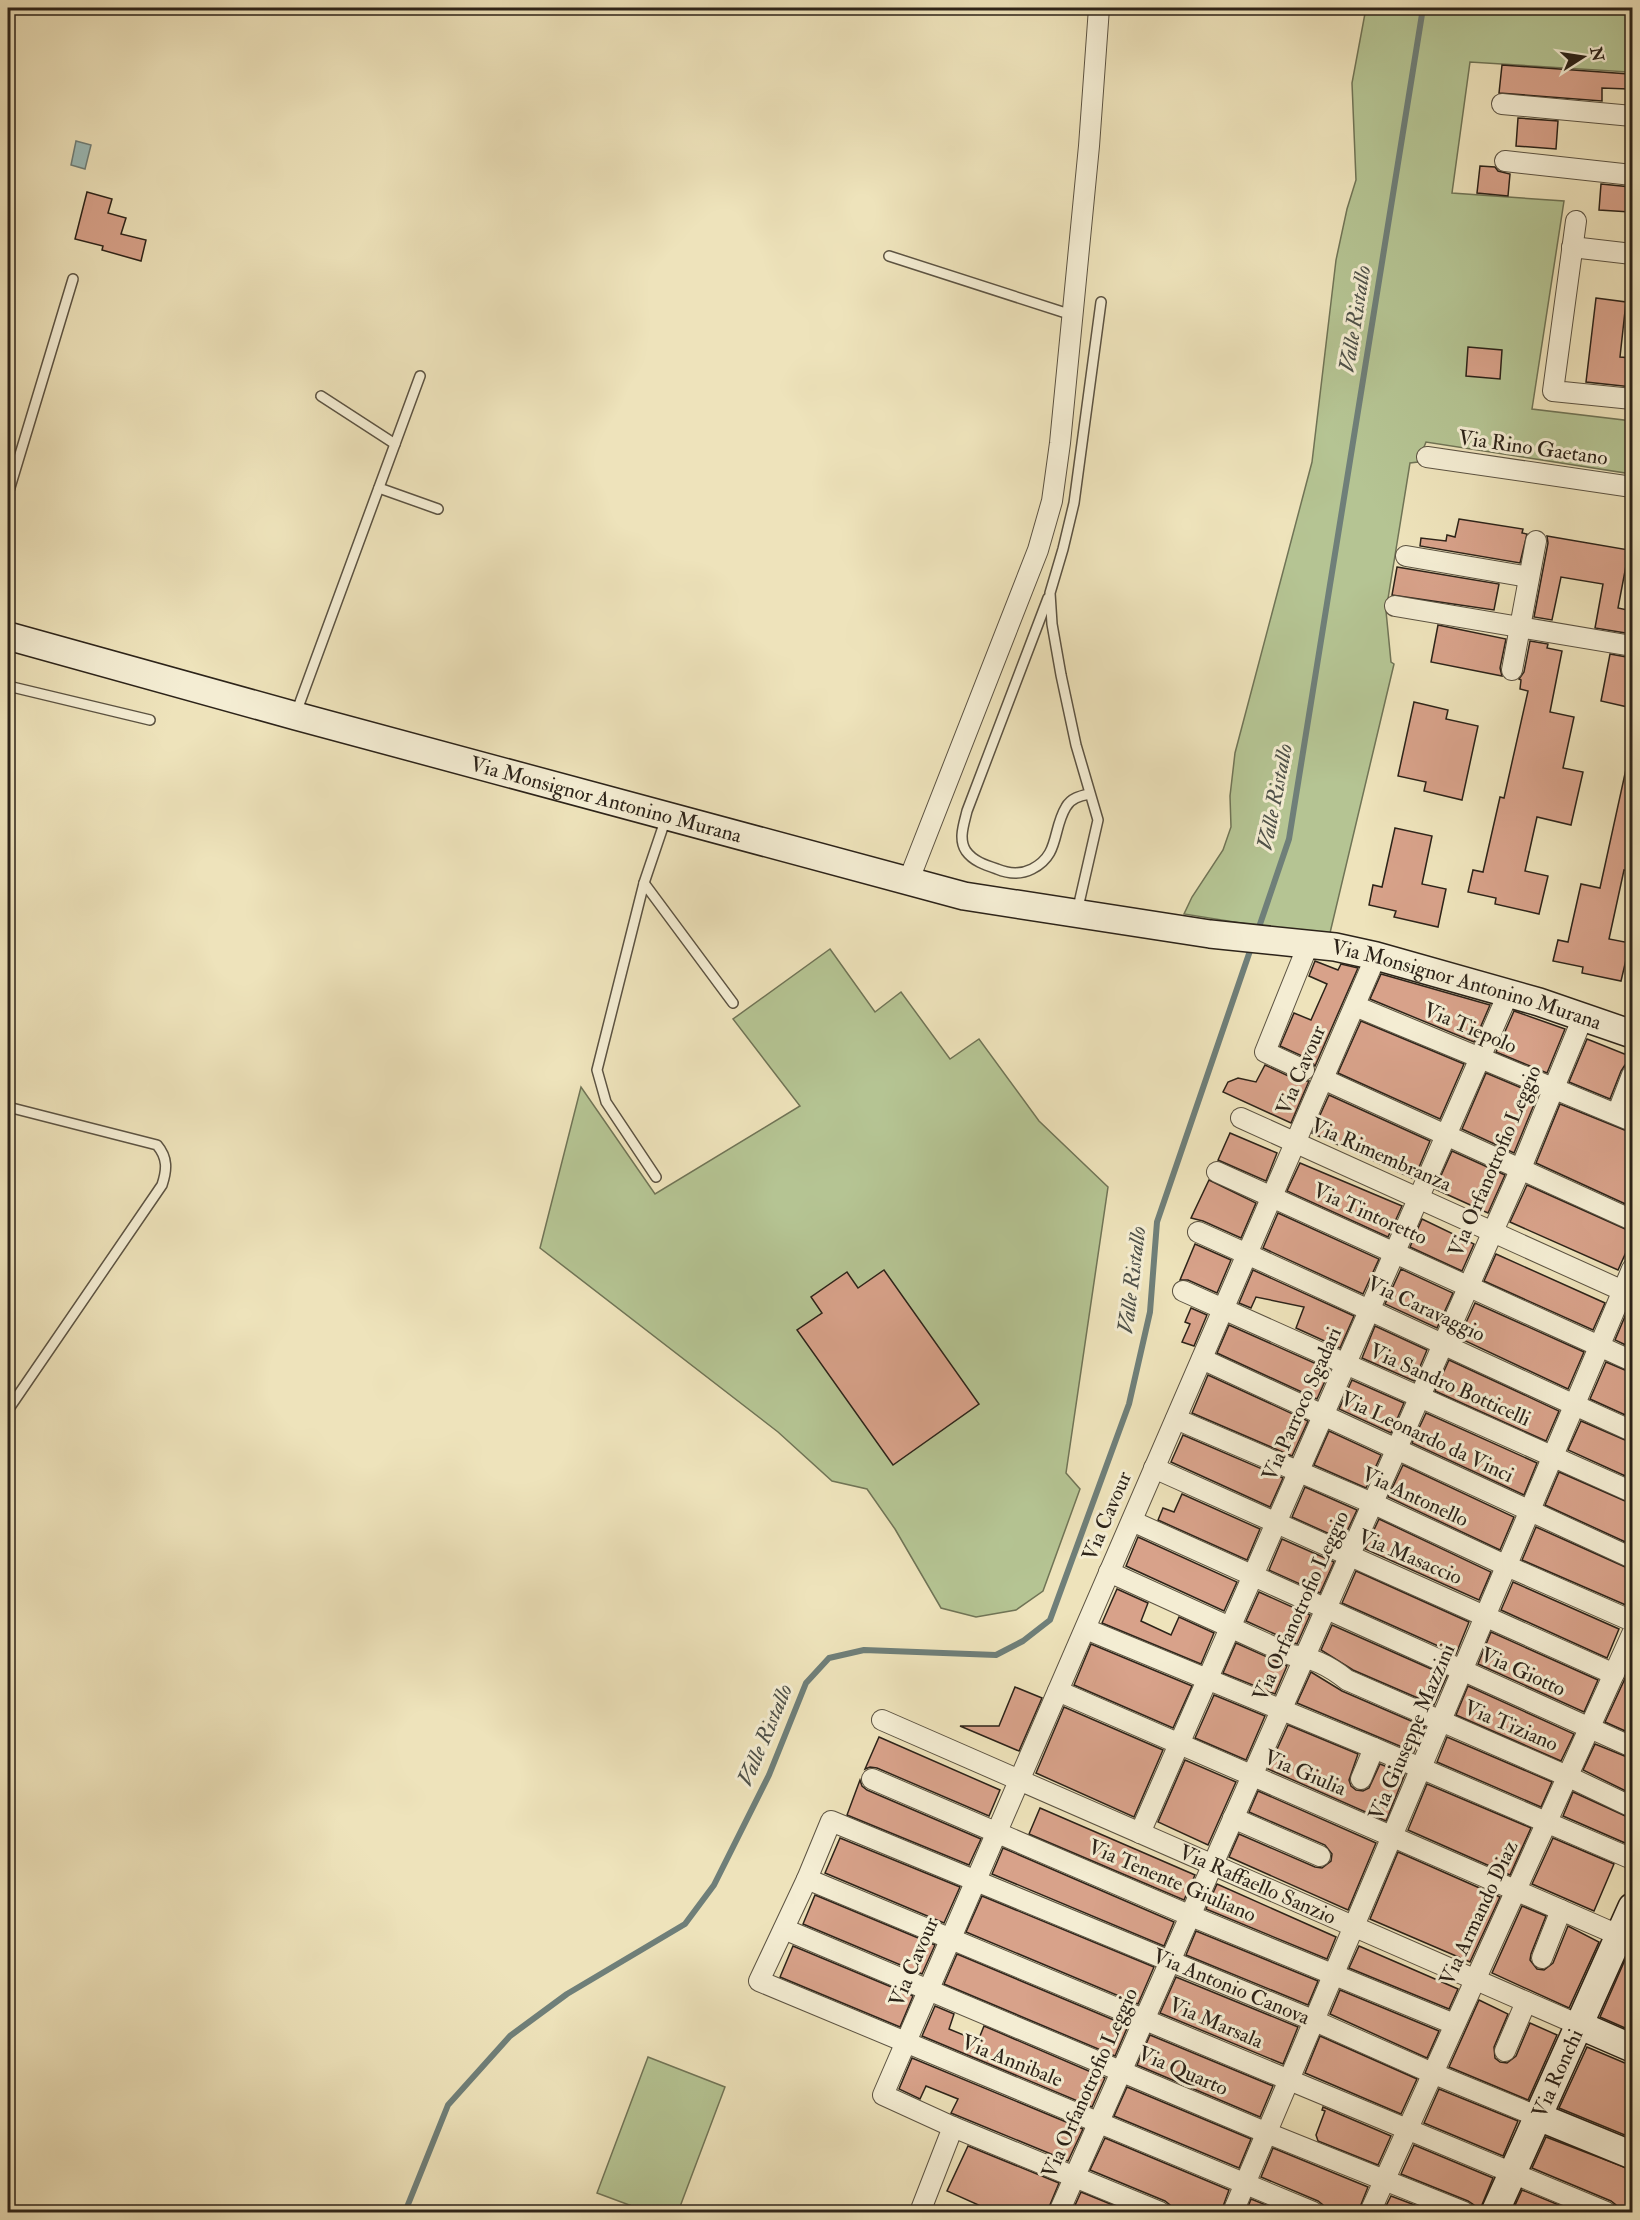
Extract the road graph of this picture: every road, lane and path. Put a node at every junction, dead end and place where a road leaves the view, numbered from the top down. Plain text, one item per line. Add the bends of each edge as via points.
1 (1099, 8) edge
2 (1502, 104) dead end
3 (1632, 116) edge
4 (1505, 161) dead end
5 (1632, 175) edge
6 (1576, 221) dead end
7 (1572, 247) junction
8 (1632, 254) edge
9 (889, 256) dead end
10 (73, 279) dead end
11 (1101, 302) dead end
12 (1072, 315) junction
13 (420, 376) dead end
14 (321, 396) dead end
15 (1632, 399) edge
16 (394, 444) junction
17 (1427, 458) dead end
18 (1632, 487) edge
19 (379, 488) junction
20 (8, 494) edge
21 (438, 509) dead end
22 (1536, 542) dead end
23 (1406, 555) dead end
24 (1529, 577) junction
25 (1050, 594) junction
26 (1395, 606) dead end
27 (1520, 627) junction
28 (8, 636) edge
29 (1632, 646) edge
30 (1512, 670) dead end
31 (8, 686) edge
32 (296, 716) junction
33 (150, 720) dead end
34 (1089, 794) junction
35 (666, 816) junction
36 (908, 882) junction
37 (644, 883) junction
38 (1077, 914) junction
39 (1303, 944) junction
40 (1376, 956) junction
41 (1508, 994) junction
42 (733, 1003) dead end
43 (1355, 1006) junction
44 (1583, 1017) junction
45 (1632, 1034) edge
46 (1479, 1057) junction
47 (1305, 1070) dead end
48 (1632, 1075) edge
49 (1323, 1079) junction
50 (1553, 1089) junction
51 (8, 1107) edge
52 (1241, 1118) dead end
53 (1625, 1118) edge
54 (1446, 1134) junction
55 (1296, 1143) junction
56 (1521, 1168) junction
57 (1217, 1172) dead end
58 (656, 1177) dead end
59 (1272, 1196) junction
60 (1418, 1197) junction
61 (1632, 1220) edge
62 (1198, 1232) dead end
63 (1491, 1232) junction
64 (1395, 1251) junction
65 (1247, 1254) junction
66 (1632, 1269) edge
67 (1468, 1285) junction
68 (1183, 1291) dead end
69 (1628, 1293) edge
70 (1369, 1308) junction
71 (1224, 1309) junction
72 (1443, 1345) junction
73 (1600, 1347) junction
74 (1202, 1359) junction
75 (1632, 1361) edge
76 (1346, 1365) junction
77 (1420, 1396) junction
78 (1575, 1405) junction
79 (8, 1410) edge
80 (1323, 1416) junction
81 (1176, 1419) junction
82 (1632, 1431) edge
83 (1397, 1448) junction
84 (1554, 1457) junction
85 (1154, 1468) junction
86 (1299, 1472) junction
87 (1632, 1492) edge
88 (1372, 1503) junction
89 (1530, 1512) junction
90 (1132, 1521) junction
91 (1276, 1523) junction
92 (1350, 1557) junction
93 (1632, 1558) edge
94 (1507, 1566) junction
95 (1109, 1572) junction
96 (1252, 1575) junction
97 (1326, 1609) junction
98 (1487, 1616) junction
99 (1632, 1621) edge
100 (1230, 1626) junction
101 (1086, 1629) junction
102 (1632, 1634) edge
103 (1304, 1656) junction
104 (1463, 1672) junction
105 (1614, 1674) junction
106 (1208, 1679) junction
107 (1058, 1691) junction
108 (1281, 1710) junction
109 (882, 1720) dead end
110 (1441, 1722) junction
111 (1589, 1728) junction
112 (1179, 1744) junction
113 (1632, 1747) edge
114 (1374, 1748) junction
115 (1422, 1770) junction
116 (1252, 1775) junction
117 (1567, 1776) junction
118 (872, 1779) dead end
119 (1361, 1779) dead end
120 (1019, 1781) junction
121 (1632, 1807) edge
122 (1233, 1818) junction
123 (1547, 1822) junction
124 (997, 1832) junction
125 (1140, 1833) junction
126 (1393, 1837) junction
127 (1320, 1856) dead end
128 (1632, 1859) edge
129 (1212, 1865) junction
130 (807, 1879) junction
131 (976, 1881) junction
132 (1516, 1890) junction
133 (1632, 1907) edge
134 (1561, 1910) junction
135 (1191, 1916) junction
136 (1355, 1927) junction
137 (784, 1929) junction
138 (951, 1938) junction
139 (1626, 1938) edge
140 (1542, 1958) dead end
141 (1169, 1961) junction
142 (1335, 1976) junction
143 (1475, 1979) junction
144 (929, 1989) junction
145 (1526, 2002) junction
146 (1144, 2018) junction
147 (1315, 2021) junction
148 (1454, 2024) junction
149 (1579, 2025) junction
150 (906, 2043) junction
151 (1632, 2048) edge
152 (1505, 2051) dead end
153 (1122, 2071) junction
154 (1432, 2073) junction
155 (1289, 2080) junction
156 (1539, 2117) junction
157 (1098, 2122) junction
158 (953, 2127) junction
159 (1406, 2129) junction
160 (1267, 2133) junction
161 (1632, 2155) edge
162 (1513, 2174) junction
163 (1075, 2177) junction
164 (1386, 2180) junction
165 (1245, 2185) junction
166 (920, 2212) edge
167 (1059, 2212) edge
168 (1160, 2212) edge
169 (1233, 2212) edge
170 (1314, 2212) edge
171 (1370, 2212) edge
172 (1464, 2212) edge
173 (1495, 2212) edge
174 (1606, 2212) edge

1 - 12 street
2 - 3 street
4 - 5 street
6 - 7 street
7 - 8 street
7 - 15 street via 1552,391
9 - 12 lane
10 - 20 lane
11 - 25 lane via 1074,503
12 - 36 street via 1052,501 1038,550
13 - 16 lane
14 - 16 lane
16 - 19 lane
17 - 18 street, Via Rino Gaetano
19 - 21 lane
19 - 32 lane
22 - 24 street
23 - 24 street
24 - 27 street
25 - 34 lane via 1060,675
25 - 34 lane via 967,811 963,846 970,857 985,865 1022,874 1039,866 1051,854 1066,805 1077,796
26 - 27 street
27 - 29 street
27 - 30 street
28 - 32 street, Via Monsignor Antonino Murana
31 - 33 lane
32 - 35 street, Via Monsignor Antonino Murana
34 - 38 lane via 1098,820
35 - 36 street, Via Monsignor Antonino Murana
35 - 37 lane
36 - 38 street, Via Monsignor Antonino Murana via 963,896
37 - 42 lane
37 - 58 lane via 597,1071 606,1102
38 - 39 street, Via Monsignor Antonino Murana
39 - 40 street, Via Monsignor Antonino Murana
39 - 47 street via 1265,1052
40 - 41 street, Via Monsignor Antonino Murana
40 - 43 street, Via Cavour
41 - 44 street, Via Monsignor Antonino Murana
41 - 46 street, Via Parroco Sgadari
43 - 46 street, Via Tiepolo
43 - 49 street, Via Cavour
44 - 45 street, Via Monsignor Antonino Murana
44 - 50 street, Via Orfanotrofio Leggio
46 - 50 street, Via Tiepolo
46 - 54 street, Via Parroco Sgadari
48 - 53 street
49 - 54 street
49 - 55 street, Via Cavour
50 - 53 street, Via Tiepolo
50 - 56 street, Via Orfanotrofio Leggio
51 - 79 lane via 157,1145 164,1153 166,1172 162,1185
52 - 55 street, Via Rimembranza
54 - 56 street
54 - 60 street, Via Parroco Sgadari
55 - 59 street, Via Cavour
55 - 60 street, Via Rimembranza
56 - 61 street
56 - 63 street, Via Orfanotrofio Leggio
57 - 59 street, Via Tintoretto
59 - 64 street, Via Tintoretto
59 - 65 street, Via Cavour
60 - 63 street, Via Rimembranza
60 - 64 street, Via Parroco Sgadari
62 - 65 street, Via Caravaggio
63 - 67 street, Via Orfanotrofio Leggio
63 - 69 street, Via Rimembranza
64 - 67 street, Via Tintoretto
64 - 70 street, Via Parroco Sgadari
65 - 70 street, Via Caravaggio
65 - 71 street, Via Cavour
66 - 69 street, Via Giuseppe Mazzini
67 - 72 street, Via Orfanotrofio Leggio
67 - 73 street, Via Tintoretto
68 - 71 street, Via Sandro Botticelli
69 - 73 street, Via Giuseppe Mazzini
70 - 72 street, Via Caravaggio
70 - 76 street, Via Parroco Sgadari
71 - 74 street, Via Cavour
71 - 76 street, Via Sandro Botticelli
72 - 77 street, Via Orfanotrofio Leggio
72 - 78 street, Via Caravaggio
73 - 75 street, Via Tintoretto
73 - 78 street, Via Giuseppe Mazzini
74 - 80 street, Via Leonardo da Vinci
74 - 81 street, Via Cavour
76 - 77 street, Via Sandro Botticelli
76 - 80 street, Via Parroco Sgadari
77 - 83 street, Via Orfanotrofio Leggio
77 - 84 street, Via Sandro Botticelli
78 - 82 street, Via Caravaggio
78 - 84 street, Via Giuseppe Mazzini
80 - 83 street, Via Leonardo da Vinci
80 - 86 street, Via Parroco Sgadari
81 - 85 street, Via Cavour
81 - 86 street, Via Antonello
83 - 88 street, Via Orfanotrofio Leggio
83 - 89 street, Via Leonardo da Vinci
84 - 87 street, Via Sandro Botticelli
84 - 89 street, Via Giuseppe Mazzini
85 - 90 street, Via Cavour
85 - 91 street, Via Masaccio
86 - 88 street, Via Antonello
86 - 91 street, Via Parroco Sgadari
88 - 92 street, Via Orfanotrofio Leggio
88 - 94 street, Via Antonello
89 - 93 street, Via Leonardo da Vinci
89 - 94 street, Via Giuseppe Mazzini
90 - 95 street, Via Cavour
90 - 96 street, Via Giotto
91 - 92 street, Via Masaccio
91 - 96 street, Via Parroco Sgadari
92 - 97 street, Via Orfanotrofio Leggio
92 - 98 street, Via Masaccio
94 - 98 street, Via Giuseppe Mazzini
94 - 99 street, Via Antonello
95 - 100 street, Via Tiziano
95 - 101 street, Via Cavour
96 - 97 street, Via Giotto
96 - 100 street, Via Parroco Sgadari
97 - 103 street, Via Orfanotrofio Leggio
97 - 104 street, Via Giotto
98 - 104 street, Via Giuseppe Mazzini
98 - 105 street, Via Masaccio
100 - 103 street, Via Tiziano via 1291,1655
100 - 106 street, Via Parroco Sgadari
101 - 106 street
101 - 107 street, Via Cavour
102 - 105 street, Via Armando Diaz
103 - 108 street, Via Orfanotrofio Leggio
103 - 110 street, Via Tiziano
104 - 110 street, Via Giuseppe Mazzini
104 - 111 street, Via Giotto
105 - 111 street, Via Armando Diaz
106 - 108 street
106 - 112 street, Via Parroco Sgadari
107 - 112 street, Via Giulia
107 - 120 street, Via Cavour
108 - 114 street
108 - 116 street, Via Orfanotrofio Leggio
109 - 120 street, Via Raffaello Sanzio
110 - 115 street, Via Giuseppe Mazzini
110 - 117 street, Via Tiziano
111 - 113 street, Via Giotto
111 - 117 street, Via Armando Diaz
112 - 116 street, Via Giulia
112 - 125 street, Via Parroco Sgadari
114 - 115 street
114 - 119 street
115 - 123 street
115 - 126 street, Via Giuseppe Mazzini
116 - 122 street, Via Orfanotrofio Leggio
116 - 126 street, Via Giulia
117 - 121 street, Via Tiziano
117 - 123 street, Via Armando Diaz
118 - 124 street, Via Tenente Giuliano
120 - 124 street, Via Cavour
120 - 125 street, Via Raffaello Sanzio
122 - 127 street
122 - 129 street, Via Orfanotrofio Leggio
123 - 128 street
123 - 132 street, Via Armando Diaz
124 - 131 street, Via Cavour
124 - 135 street, Via Tenente Giuliano
125 - 129 street, Via Raffaello Sanzio
126 - 132 street, Via Giulia
126 - 136 street, Via Giuseppe Mazzini
129 - 135 street, Via Orfanotrofio Leggio
129 - 136 street, Via Raffaello Sanzio
130 - 131 street, Via Antonio Canova via 831,1821
130 - 137 street
130 - 138 street, Via Marsala
131 - 138 street, Via Cavour
131 - 141 street, Via Antonio Canova
132 - 134 street, Via Giulia
132 - 143 street, Via Armando Diaz
133 - 139 street, Via Ronchi
134 - 139 street, Via Giulia
134 - 140 street
135 - 141 street, Via Orfanotrofio Leggio
135 - 142 street, Via Tenente Giuliano
136 - 142 street, Via Giuseppe Mazzini
136 - 143 street, Via Raffaello Sanzio
137 - 144 street, Via Quarto
137 - 150 street, Via Annibale via 759,1981
138 - 144 street, Via Cavour
138 - 146 street, Via Marsala
139 - 149 street, Via Ronchi
141 - 146 street, Via Orfanotrofio Leggio
141 - 147 street, Via Antonio Canova
142 - 147 street, Via Giuseppe Mazzini
142 - 148 street, Via Tenente Giuliano
143 - 145 street, Via Raffaello Sanzio
143 - 148 street, Via Armando Diaz
144 - 150 street, Via Cavour
144 - 153 street, Via Quarto
145 - 149 street, Via Raffaello Sanzio
145 - 152 street
146 - 153 street, Via Orfanotrofio Leggio
146 - 155 street, Via Marsala
147 - 154 street, Via Antonio Canova
147 - 155 street, Via Giuseppe Mazzini
148 - 154 street, Via Armando Diaz
149 - 151 street, Via Raffaello Sanzio
149 - 156 street, Via Ronchi
150 - 157 street, Via Annibale
150 - 158 street, Via Cavour via 883,2095
153 - 157 street, Via Orfanotrofio Leggio
153 - 160 street, Via Quarto
154 - 156 street, Via Antonio Canova
154 - 159 street, Via Armando Diaz
155 - 159 street, Via Marsala
155 - 160 street, Via Giuseppe Mazzini
156 - 161 street, Via Antonio Canova
156 - 162 street, Via Ronchi
157 - 163 street, Via Orfanotrofio Leggio
157 - 165 street, Via Annibale
158 - 163 street
158 - 166 street
159 - 162 street, Via Marsala
159 - 164 street, Via Armando Diaz
160 - 164 street, Via Quarto
160 - 165 street, Via Giuseppe Mazzini
162 - 173 street, Via Ronchi
162 - 174 street, Via Marsala
163 - 167 street, Via Orfanotrofio Leggio
163 - 168 street
164 - 171 street, Via Armando Diaz
164 - 172 street, Via Quarto
165 - 169 street, Via Giuseppe Mazzini
165 - 170 street, Via Annibale

